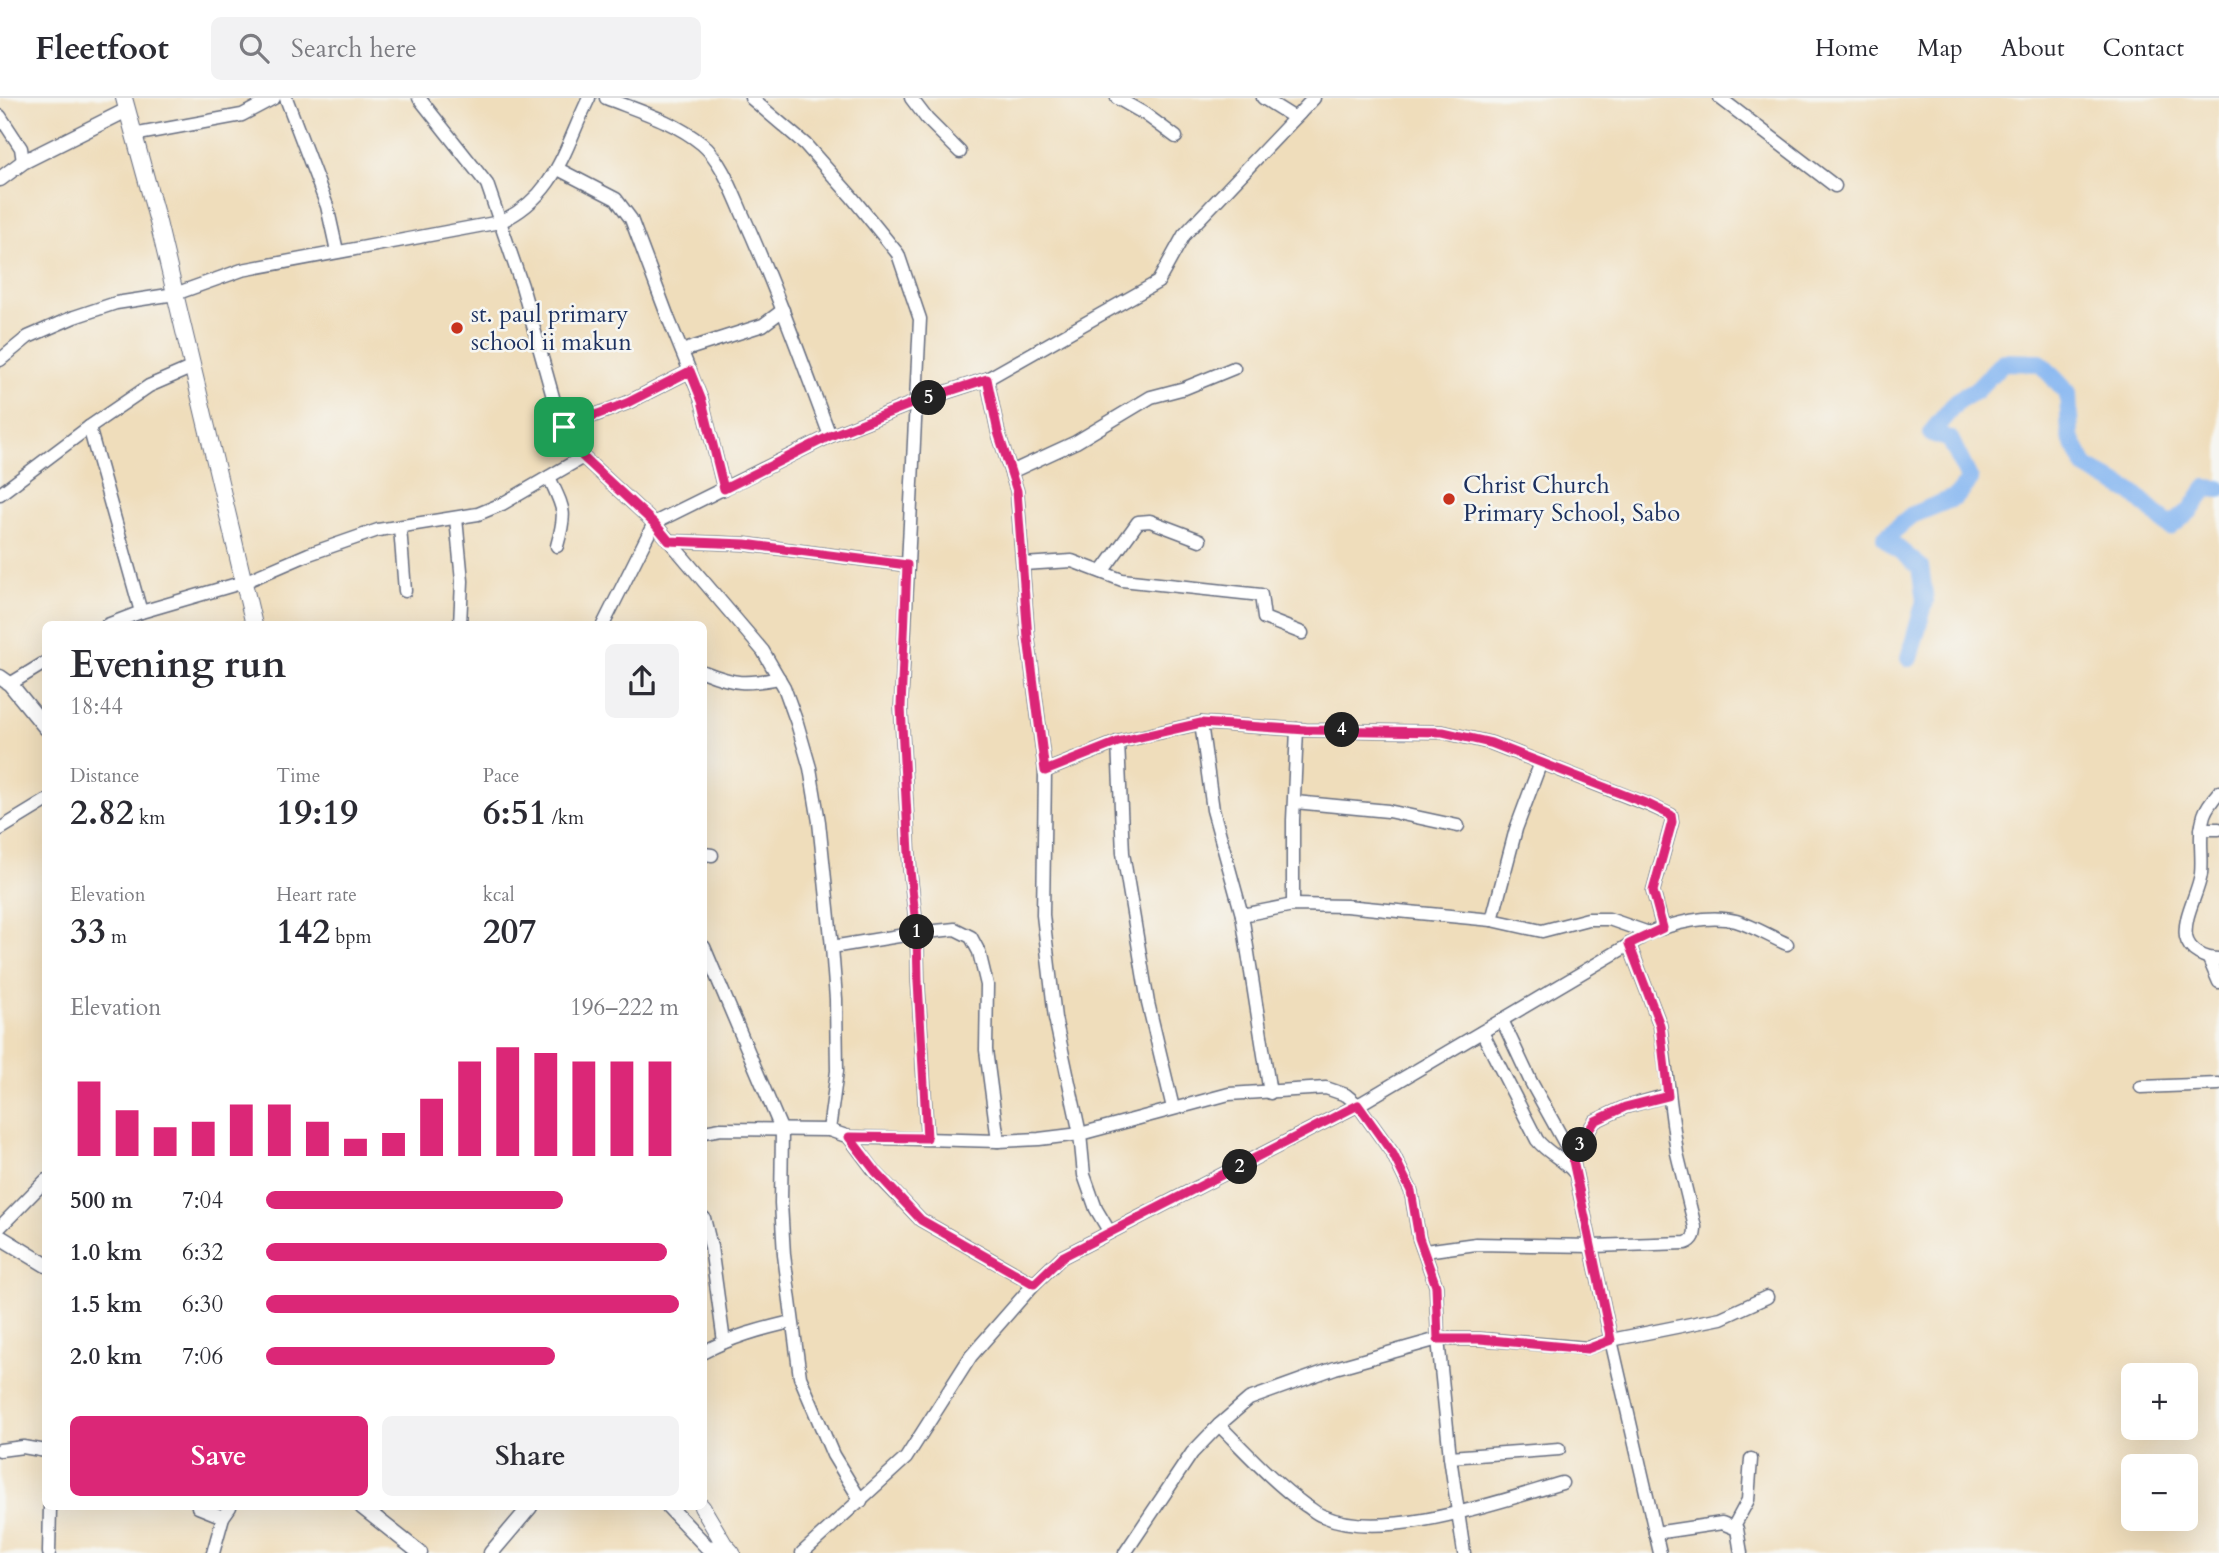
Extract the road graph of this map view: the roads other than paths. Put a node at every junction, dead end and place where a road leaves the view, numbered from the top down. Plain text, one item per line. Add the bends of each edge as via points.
1 (274, 98) edge
2 (286, 98) edge
3 (419, 98) edge
4 (589, 98) edge
5 (606, 98) edge
6 (751, 98) edge
7 (911, 98) edge
8 (1117, 98) edge
9 (1263, 98) edge
10 (1314, 98) edge
11 (1720, 98) edge
12 (126, 104) edge
13 (0, 116) edge
14 (1295, 118) junction
15 (133, 135) junction
16 (1176, 137) dead end
17 (960, 152) dead end
18 (23, 162) junction
19 (558, 169) junction
20 (0, 179) edge
21 (1835, 186) dead end
22 (500, 222) junction
23 (337, 251) junction
24 (175, 294) junction
25 (783, 310) junction
26 (682, 351) junction
27 (0, 360) edge
28 (193, 367) junction
29 (1234, 368) dead end
30 (690, 371) junction
31 (987, 379) junction
32 (916, 402) junction
33 (89, 426) junction
34 (564, 427) junction
35 (830, 436) junction
36 (583, 457) junction
37 (1011, 472) junction
38 (549, 477) junction
39 (724, 489) junction
40 (0, 494) edge
41 (456, 518) junction
42 (654, 523) junction
43 (400, 527) junction
44 (1200, 540) dead end
45 (669, 541) junction
46 (557, 546) dead end
47 (1023, 564) junction
48 (907, 565) junction
49 (1102, 572) junction
50 (244, 582) junction
51 (405, 591) dead end
52 (141, 612) junction
53 (117, 621) edge
54 (253, 621) edge
55 (460, 621) edge
56 (605, 621) edge
57 (1302, 633) dead end
58 (42, 664) edge
59 (707, 673) edge
60 (779, 678) junction
61 (3, 681) edge
62 (1201, 723) junction
63 (42, 724) edge
64 (1297, 729) junction
65 (1118, 742) junction
66 (1541, 762) junction
67 (1045, 771) junction
68 (2219, 792) edge
69 (1294, 802) junction
70 (42, 803) edge
71 (1458, 826) dead end
72 (0, 829) edge
73 (2201, 829) junction
74 (2219, 829) edge
75 (1293, 905) junction
76 (1242, 915) junction
77 (1492, 920) junction
78 (1663, 928) junction
79 (917, 933) junction
80 (1649, 933) junction
81 (1629, 944) junction
82 (1787, 944) dead end
83 (832, 947) junction
84 (707, 954) edge
85 (2214, 959) edge
86 (2219, 982) edge
87 (1502, 1020) junction
88 (1482, 1032) junction
89 (2219, 1084) edge
90 (2141, 1087) dead end
91 (1270, 1093) junction
92 (1668, 1096) junction
93 (1358, 1105) junction
94 (1173, 1108) junction
95 (829, 1130) junction
96 (707, 1131) edge
97 (782, 1131) junction
98 (1080, 1134) junction
99 (849, 1137) junction
100 (927, 1138) junction
101 (998, 1141) junction
102 (1572, 1156) junction
103 (1577, 1175) junction
104 (42, 1184) edge
105 (0, 1227) edge
106 (707, 1230) edge
107 (1109, 1231) junction
108 (0, 1237) edge
109 (1593, 1246) junction
110 (1425, 1251) junction
111 (42, 1263) edge
112 (1034, 1284) junction
113 (1767, 1297) dead end
114 (791, 1322) junction
115 (1438, 1339) junction
116 (1611, 1340) junction
117 (724, 1342) junction
118 (707, 1350) edge
119 (1219, 1425) junction
120 (1559, 1449) dead end
121 (0, 1450) edge
122 (42, 1450) edge
123 (1450, 1457) junction
124 (1751, 1459) dead end
125 (1562, 1483) dead end
126 (861, 1501) junction
127 (50, 1510) edge
128 (366, 1510) edge
129 (527, 1510) edge
130 (671, 1510) edge
131 (704, 1510) edge
132 (227, 1512) edge
133 (1458, 1512) junction
134 (1734, 1526) junction
135 (1655, 1533) junction
136 (728, 1548) edge
137 (48, 1553) edge
138 (213, 1553) edge
139 (420, 1553) edge
140 (491, 1553) edge
141 (802, 1553) edge
142 (1125, 1553) edge
143 (1464, 1553) edge
144 (1660, 1553) edge
145 (1741, 1553) edge

1 - 15 street via 242,115
2 - 23 street via 323,193
3 - 22 street via 487,184
4 - 19 street
5 - 25 street via 673,125 704,145 730,186
6 - 32 street via 805,144 898,254 920,319
7 - 17 street
8 - 16 street
9 - 14 street
10 - 14 street
11 - 21 street
12 - 15 main road
12 - 18 street
13 - 18 street via 21,148
14 - 31 street via 1184,234 1158,282
15 - 24 main road
18 - 20 street
19 - 22 street via 519,213
19 - 26 street via 625,208
22 - 23 street
22 - 34 street
23 - 24 street via 242,270
24 - 27 street via 116,303 74,317 29,337
24 - 28 main road
25 - 26 street via 763,325
25 - 35 street
26 - 30 street
28 - 33 street via 149,386
28 - 50 main road
29 - 37 street via 1151,397 1076,442
30 - 34 street via 627,403
30 - 39 street
31 - 32 street
31 - 37 street
32 - 35 street
32 - 48 street
33 - 40 street
33 - 52 street
34 - 36 street
35 - 39 street
36 - 38 street
36 - 42 street
37 - 47 street
38 - 41 street via 502,504
38 - 46 street via 564,519
39 - 42 street
41 - 43 street
41 - 55 street via 463,580
42 - 45 street
42 - 56 street
43 - 50 street via 309,554
43 - 51 street
44 - 49 street via 1138,522
45 - 48 street via 745,544
45 - 60 street via 762,651
47 - 49 street via 1072,561
47 - 67 street
48 - 79 street via 901,707
49 - 57 street via 1122,580 1261,595 1264,618
50 - 52 street
50 - 54 main road
52 - 53 street
58 - 61 street
59 - 60 street via 730,682
60 - 83 street via 810,768
61 - 63 street
62 - 64 street
62 - 65 street
62 - 76 street via 1213,810
64 - 66 street via 1443,732 1491,743
64 - 69 street
65 - 67 street
65 - 94 street via 1124,853 1148,1003
66 - 77 street via 1516,829
66 - 78 street via 1671,815 1653,891
67 - 98 street via 1044,915 1055,1018
68 - 73 street via 2205,812
69 - 71 street via 1388,811
69 - 75 street
70 - 72 street
73 - 74 street
73 - 85 street via 2201,874 2186,939 2198,954
75 - 76 street
75 - 77 street
76 - 91 street
77 - 80 street via 1542,931 1588,919 1609,919
78 - 80 street
78 - 82 street via 1709,918 1736,921
79 - 83 street
79 - 100 street
79 - 101 street via 955,929 971,937 979,953 987,985 986,1050
80 - 81 street
81 - 87 street
81 - 92 street via 1660,1025
83 - 95 street via 837,1071
84 - 97 street
85 - 86 street
87 - 88 street
87 - 102 street
88 - 93 street
88 - 103 street via 1537,1140
89 - 90 street
91 - 93 street via 1326,1088
91 - 94 street via 1229,1094
92 - 102 street via 1625,1107 1595,1121
92 - 109 street via 1695,1236 1686,1243
93 - 107 street
93 - 110 street via 1393,1154 1411,1191
94 - 98 street
95 - 97 street
95 - 99 street
96 - 97 street
97 - 114 street via 781,1203
98 - 101 street
98 - 107 street via 1087,1186
99 - 100 street
99 - 112 street via 921,1220
100 - 101 street
102 - 103 street
103 - 109 street
104 - 105 street
106 - 117 street
107 - 112 street via 1062,1257
108 - 111 street
109 - 110 street via 1476,1244
109 - 116 street
110 - 115 street via 1436,1286
112 - 126 street via 971,1356 906,1458
113 - 116 street via 1721,1318
114 - 117 street
114 - 126 street via 804,1390 833,1455
115 - 116 street via 1587,1349
115 - 119 street via 1335,1368 1249,1399
115 - 123 street
116 - 135 street
117 - 118 street
119 - 133 street via 1283,1489 1321,1516 1345,1523 1403,1524
119 - 142 street via 1192,1453
120 - 123 street
121 - 122 street
123 - 133 street
124 - 134 street via 1748,1500
125 - 133 street
126 - 141 street
127 - 137 street
128 - 139 street
129 - 140 street
130 - 136 street via 706,1547
131 - 136 main road
132 - 138 street
133 - 143 street
134 - 135 street via 1722,1523
134 - 145 street
135 - 144 street

